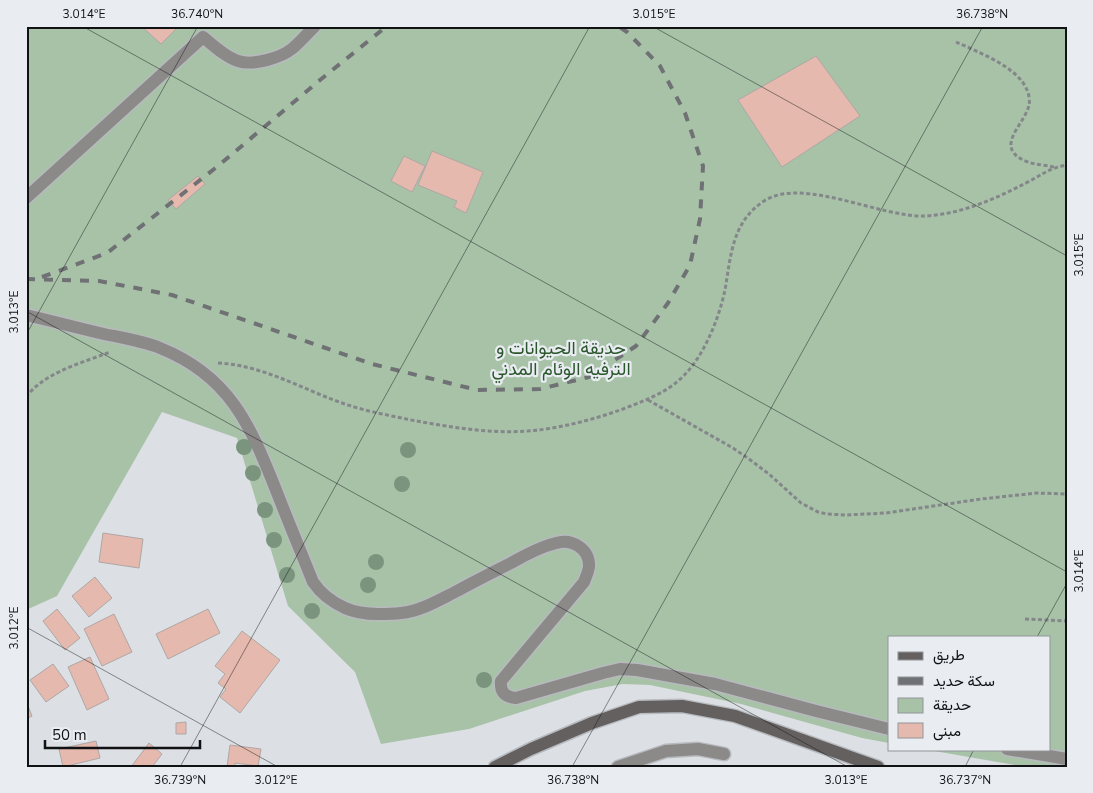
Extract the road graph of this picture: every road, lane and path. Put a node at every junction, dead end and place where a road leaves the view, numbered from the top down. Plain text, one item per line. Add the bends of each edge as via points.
1 (315, 26) edge
2 (956, 42) dead end
3 (1067, 165) edge
4 (1055, 167) junction
5 (26, 198) edge
6 (26, 315) edge
7 (113, 351) dead end
8 (189, 362) junction
9 (26, 397) edge
10 (647, 400) junction
11 (1067, 494) edge
12 (1025, 619) dead end
13 (1067, 621) edge
14 (888, 729) edge
15 (1014, 750) edge
16 (724, 754) dead end
17 (1067, 758) edge
18 (495, 767) edge
19 (618, 767) edge
20 (878, 767) edge

1 - 5 street via 292,49 270,59 251,62 238,61 203,38
2 - 4 path via 1018,75 1028,91 1029,105 1010,143 1013,152 1030,162
3 - 4 path
4 - 10 path via 990,201 926,216 902,214 810,194 779,194 766,200 743,219 730,256 718,313 694,364 673,386
6 - 8 street via 139,342
7 - 9 path via 44,380
8 - 10 path via 247,367 365,410 444,426 489,431 544,430
8 - 14 street via 222,390 247,423 318,590 353,612 402,613 428,606 536,549 565,542 583,549 589,566 584,582 501,681 504,694 509,698 620,669 637,670 715,684
10 - 11 path via 733,448 801,503 818,512 846,515 886,513 1037,493
12 - 13 path
15 - 17 street
16 - 19 street via 698,749 666,751
18 - 20 street via 592,723 639,708 682,706 735,716

